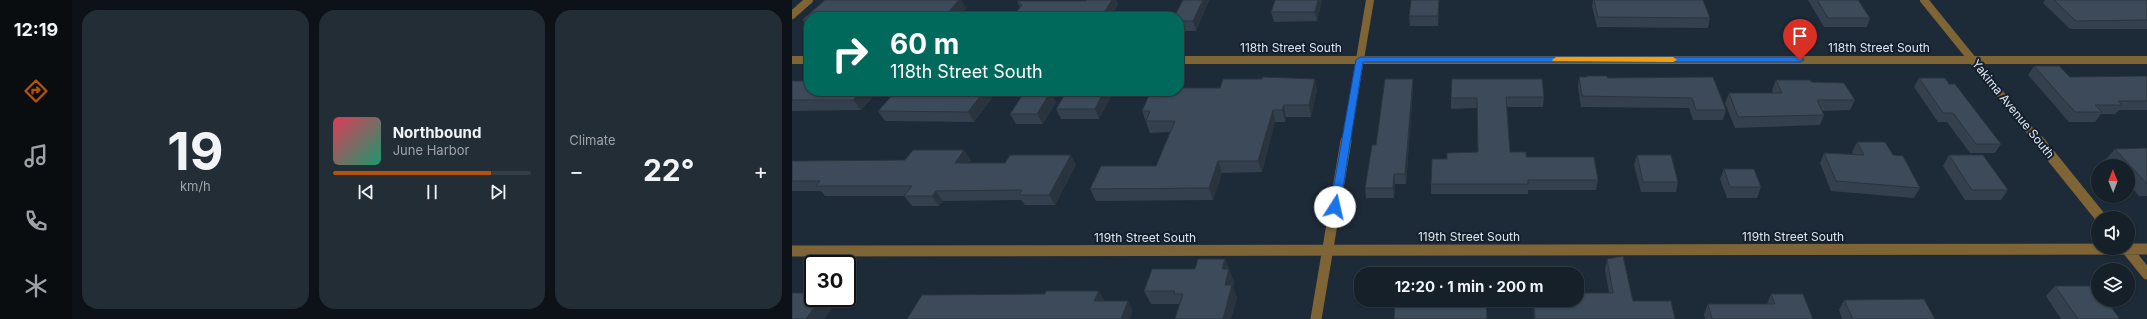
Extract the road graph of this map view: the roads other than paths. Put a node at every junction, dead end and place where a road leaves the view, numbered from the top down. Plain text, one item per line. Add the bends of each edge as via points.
1 (809, 0) edge
2 (1370, 0) edge
3 (1924, 0) edge
4 (792, 15) edge
5 (792, 60) edge
6 (804, 60) edge
7 (1184, 60) edge
8 (1360, 60) junction
9 (1972, 60) junction
10 (2147, 60) edge
11 (2095, 211) edge
12 (2091, 249) edge
13 (2135, 249) edge
14 (2147, 249) edge
15 (792, 251) edge
16 (1327, 251) junction
17 (2131, 255) edge
18 (2147, 274) edge
19 (1316, 319) edge

1 - 4 street
2 - 8 street
3 - 9 street, Yakima Avenue South
5 - 6 street
7 - 8 street, 118th Street South
8 - 9 street, 118th Street South
8 - 16 street
9 - 10 street, 118th Street South
9 - 11 street, Yakima Avenue South
12 - 16 street, 119th Street South
13 - 14 street, 119th Street South
15 - 16 street, 119th Street South
16 - 19 street
17 - 18 street

